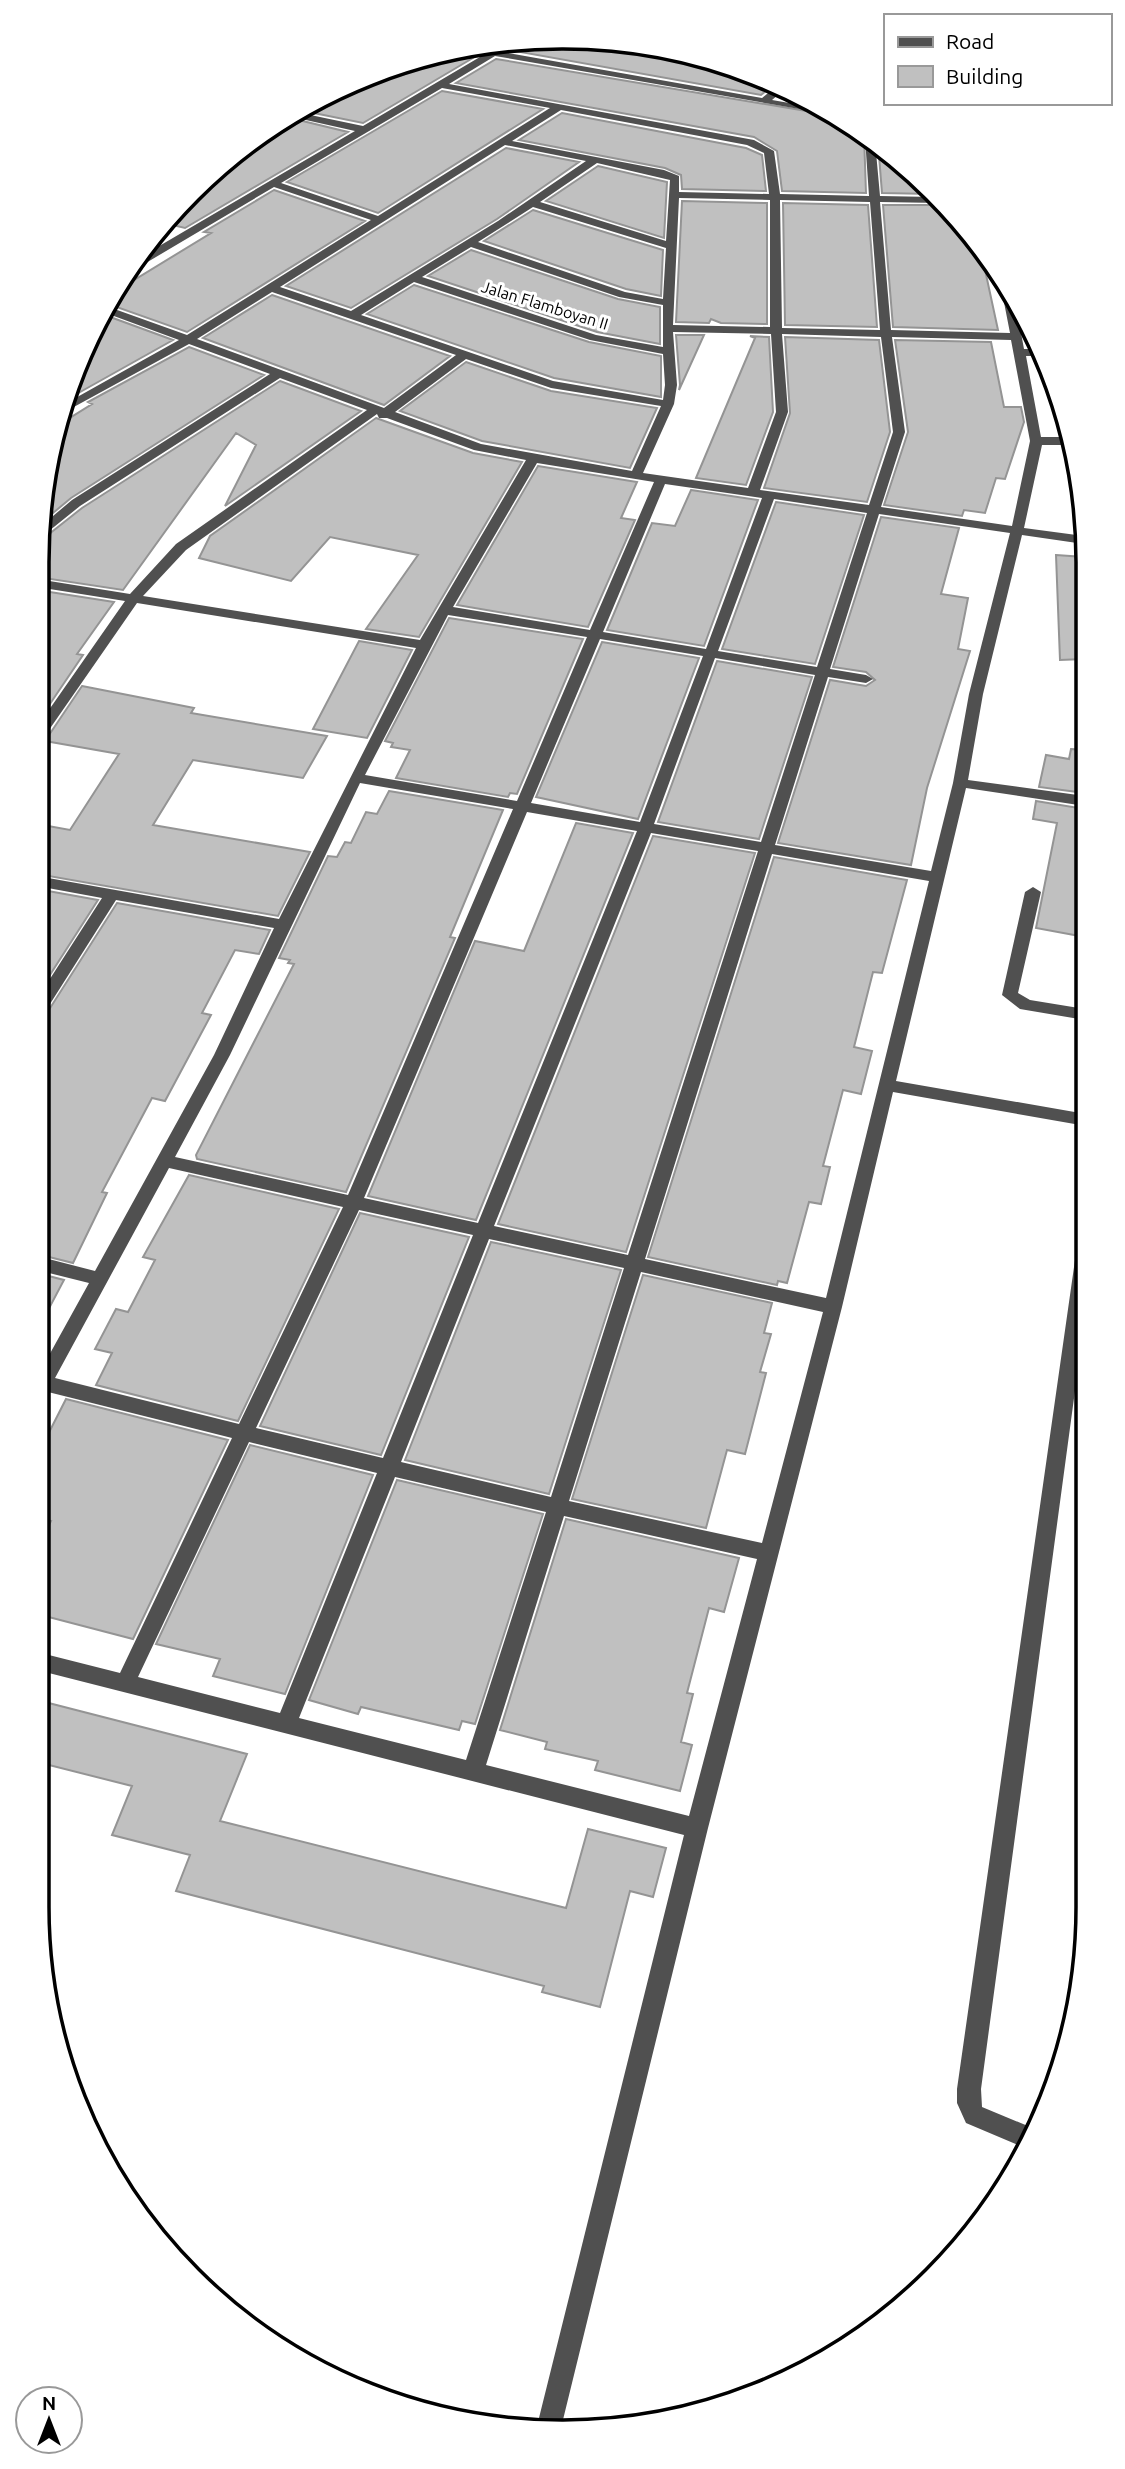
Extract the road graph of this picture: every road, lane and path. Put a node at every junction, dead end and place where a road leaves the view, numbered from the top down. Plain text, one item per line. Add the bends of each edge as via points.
1 (494, 53) edge
2 (492, 54) edge
3 (440, 85) junction
4 (772, 94) edge
5 (764, 101) junction
6 (559, 107) junction
7 (800, 108) edge
8 (307, 117) edge
9 (365, 130) junction
10 (504, 142) junction
11 (871, 152) edge
12 (594, 160) junction
13 (274, 184) junction
14 (674, 195) junction
15 (775, 197) junction
16 (874, 199) junction
17 (927, 200) edge
18 (532, 203) junction
19 (380, 220) junction
20 (470, 243) junction
21 (670, 246) junction
22 (151, 256) edge
23 (413, 278) junction
24 (272, 288) junction
25 (668, 303) junction
26 (114, 313) edge
27 (1011, 313) edge
28 (351, 316) junction
29 (667, 328) junction
30 (776, 330) junction
31 (886, 334) junction
32 (1014, 337) junction
33 (186, 341) junction
34 (670, 352) junction
35 (1018, 352) junction
36 (1031, 352) edge
37 (463, 355) junction
38 (277, 375) junction
39 (74, 404) edge
40 (667, 404) junction
41 (378, 413) junction
42 (1036, 441) junction
43 (1061, 441) edge
44 (532, 460) junction
45 (636, 476) junction
46 (661, 479) junction
47 (753, 492) junction
48 (770, 494) junction
49 (875, 509) junction
50 (50, 525) edge
51 (1018, 529) junction
52 (1075, 539) edge
53 (49, 585) edge
54 (133, 599) junction
55 (444, 610) junction
56 (596, 636) junction
57 (424, 645) junction
58 (710, 653) junction
59 (822, 671) junction
60 (866, 679) dead end
61 (49, 720) edge
62 (356, 778) junction
63 (960, 783) junction
64 (1076, 800) edge
65 (521, 807) junction
66 (645, 828) junction
67 (764, 850) junction
68 (937, 877) junction
69 (49, 883) edge
70 (1033, 892) dead end
71 (112, 894) junction
72 (284, 925) junction
73 (49, 987) edge
74 (1076, 1013) edge
75 (887, 1085) junction
76 (1076, 1118) edge
77 (164, 1161) junction
78 (354, 1202) junction
79 (486, 1231) junction
80 (634, 1264) junction
81 (49, 1266) edge
82 (100, 1279) junction
83 (833, 1307) junction
84 (1076, 1317) edge
85 (49, 1372) edge
86 (49, 1391) edge
87 (244, 1434) junction
88 (389, 1468) junction
89 (556, 1507) junction
90 (769, 1553) junction
91 (49, 1664) edge
92 (125, 1683) junction
93 (286, 1724) junction
94 (473, 1772) junction
95 (697, 1828) junction
96 (1022, 2135) edge
97 (551, 2420) edge

1 - 5 street
2 - 3 street
3 - 6 street
3 - 9 street
4 - 5 street
5 - 7 street
6 - 10 street
6 - 15 street via 766,147 771,155
8 - 9 street
9 - 13 street
10 - 12 street
10 - 19 street
11 - 16 street
12 - 14 street via 672,176
12 - 18 street
13 - 19 street
13 - 22 street
14 - 15 street
14 - 21 street
15 - 16 street
15 - 30 street
16 - 17 street
16 - 31 street
18 - 20 street
18 - 21 street
19 - 24 street
20 - 23 street
20 - 25 street via 623,295
21 - 25 street
23 - 28 street
23 - 34 street, Jalan Flamboyan II via 594,338
24 - 28 street
24 - 33 street
25 - 29 street
26 - 33 street
27 - 32 street
28 - 37 street
29 - 30 street
29 - 34 street
30 - 31 street
30 - 47 street via 782,412
31 - 32 street
31 - 49 street via 899,432
32 - 35 street
33 - 38 street
33 - 39 street
34 - 40 street
35 - 36 street
35 - 42 street
37 - 40 street via 551,384
37 - 41 street
38 - 41 street
38 - 50 street via 75,503
40 - 45 street
41 - 44 street
41 - 54 street via 191,539
42 - 43 street
42 - 51 street
44 - 45 street
44 - 55 street
45 - 46 street
46 - 47 street
46 - 56 street
47 - 48 street
48 - 49 street
48 - 58 street
49 - 51 street
49 - 59 street
51 - 52 street
51 - 63 street via 976,694
53 - 54 street
54 - 57 street
54 - 61 street
55 - 56 street
55 - 57 street
56 - 58 street
56 - 65 street
57 - 62 street
58 - 59 street
58 - 66 street
59 - 60 street
59 - 67 street
62 - 65 street
62 - 72 street
63 - 64 street
63 - 68 street
65 - 66 street
65 - 78 street
66 - 67 street
66 - 79 street
67 - 68 street
67 - 80 street
68 - 75 street
69 - 71 street
70 - 74 street via 1010,995 1026,1005
71 - 72 street
71 - 73 street
72 - 77 street via 222,1055
75 - 76 street
75 - 83 street
77 - 78 street
77 - 82 street
78 - 79 street
78 - 87 street
79 - 80 street
79 - 88 street
80 - 83 street
80 - 89 street
81 - 82 street
82 - 85 street
83 - 90 street
84 - 96 street via 968,2089 974,2115
86 - 87 street
87 - 88 street
87 - 92 street
88 - 89 street
88 - 93 street
89 - 90 street
89 - 94 street
90 - 95 street
91 - 92 street
92 - 93 street
93 - 94 street
94 - 95 street
95 - 97 street

